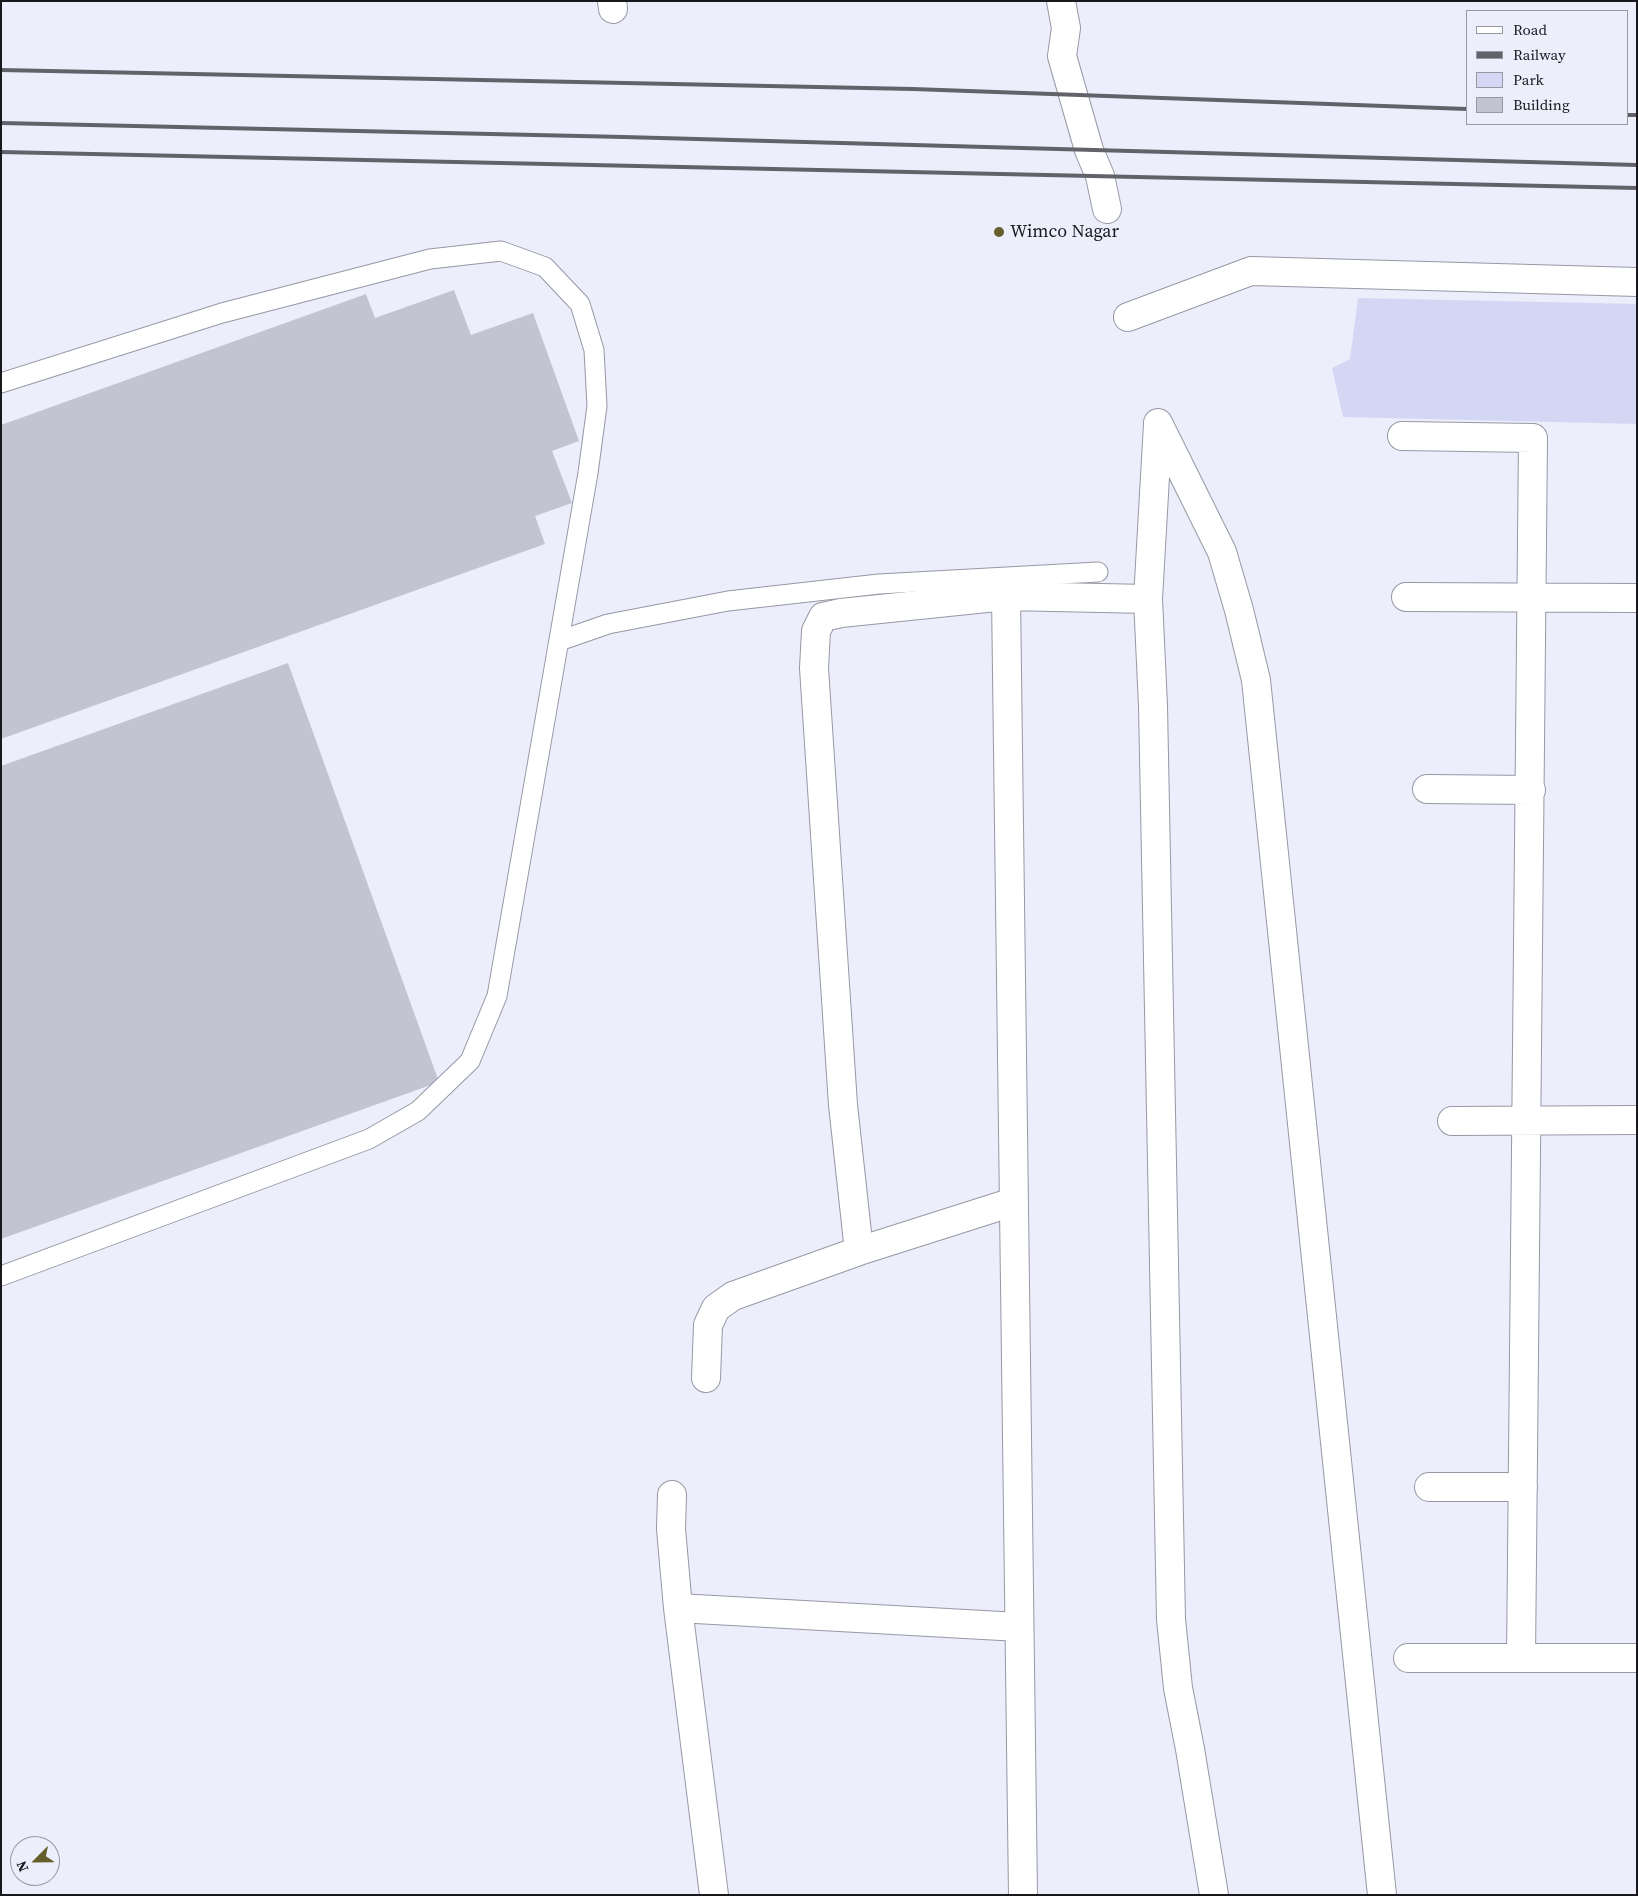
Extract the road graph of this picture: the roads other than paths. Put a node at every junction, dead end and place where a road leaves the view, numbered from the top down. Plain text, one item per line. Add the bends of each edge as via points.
1 (1061, 1) edge
2 (1107, 209) dead end
3 (1637, 282) edge
4 (1128, 317) dead end
5 (1, 383) edge
6 (1402, 436) dead end
7 (1098, 572) dead end
8 (1006, 596) junction
9 (1406, 596) dead end
10 (1533, 597) junction
11 (1637, 598) edge
12 (1148, 599) junction
13 (559, 641) junction
14 (1427, 789) dead end
15 (1531, 790) junction
16 (1637, 1120) edge
17 (1452, 1121) dead end
18 (1527, 1121) junction
19 (1013, 1202) junction
20 (859, 1251) junction
21 (1, 1276) edge
22 (706, 1378) dead end
23 (1429, 1487) dead end
24 (1523, 1487) junction
25 (672, 1495) dead end
26 (678, 1608) junction
27 (1019, 1627) junction
28 (1408, 1658) dead end
29 (1521, 1658) junction
30 (1637, 1658) edge
31 (714, 1895) edge
32 (1023, 1895) edge
33 (1214, 1895) edge
34 (1382, 1895) edge

1 - 2 street via 1066,28 1062,56 1089,150 1100,176
3 - 4 street via 1251,271
5 - 13 lane via 222,312 430,259 501,251 545,267 580,304 594,350 597,406
6 - 10 street via 1534,438
7 - 13 lane via 879,584 728,601 608,624
8 - 12 street
8 - 19 street
8 - 20 street via 841,613 823,617 816,631 814,668 843,1105
9 - 10 street
10 - 11 street
10 - 15 street
12 - 33 street via 1171,1619 1178,1688
12 - 34 street via 1158,423 1222,552 1240,610 1256,680
13 - 21 lane via 497,996 470,1061 418,1111 369,1138
14 - 15 street
15 - 18 street
16 - 18 street
17 - 18 street
18 - 24 street
19 - 20 street
19 - 27 street
20 - 22 street via 733,1296 716,1308 708,1325
23 - 24 street
24 - 29 street
25 - 26 street via 671,1529
26 - 27 street
26 - 31 street
27 - 32 street
28 - 29 street
29 - 30 street

